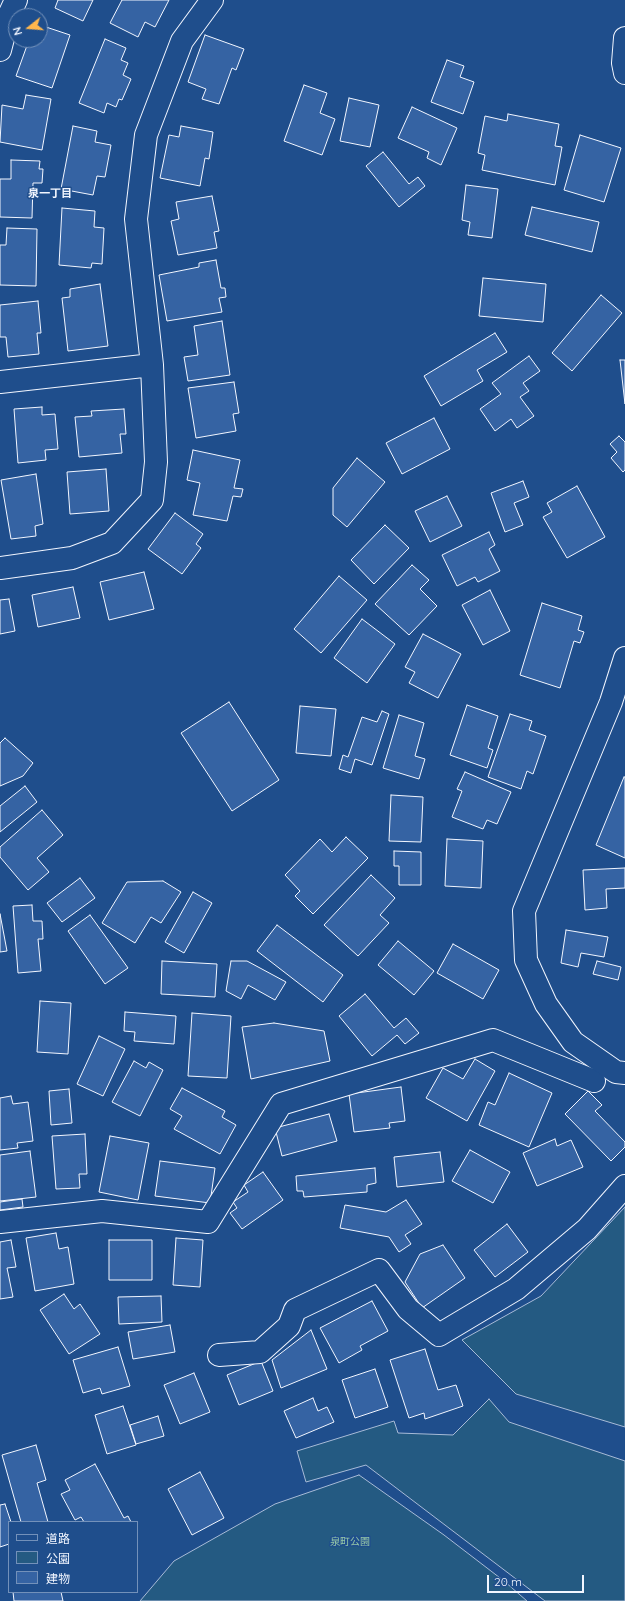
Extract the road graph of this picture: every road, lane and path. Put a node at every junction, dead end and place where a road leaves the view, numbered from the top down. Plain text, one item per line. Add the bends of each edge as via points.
1 (16, 0) edge
2 (212, 0) edge
3 (625, 38) edge
4 (0, 50) edge
5 (625, 74) edge
6 (152, 365) junction
7 (0, 382) edge
8 (0, 568) edge
9 (625, 658) edge
10 (625, 1073) edge
11 (594, 1081) dead end
12 (625, 1186) edge
13 (0, 1222) edge
14 (219, 1355) dead end

1 - 4 street
2 - 6 street via 182,41 146,135 136,219
3 - 5 street
6 - 7 street
6 - 8 street via 156,462 152,500 112,543 72,558
9 - 10 street via 611,702 524,911 526,960 546,1004 572,1042 616,1072
11 - 13 street via 494,1040 281,1104 208,1222 102,1211
12 - 14 street via 587,1229 516,1289 439,1335 408,1309 379,1270 295,1310 289,1326 260,1352

